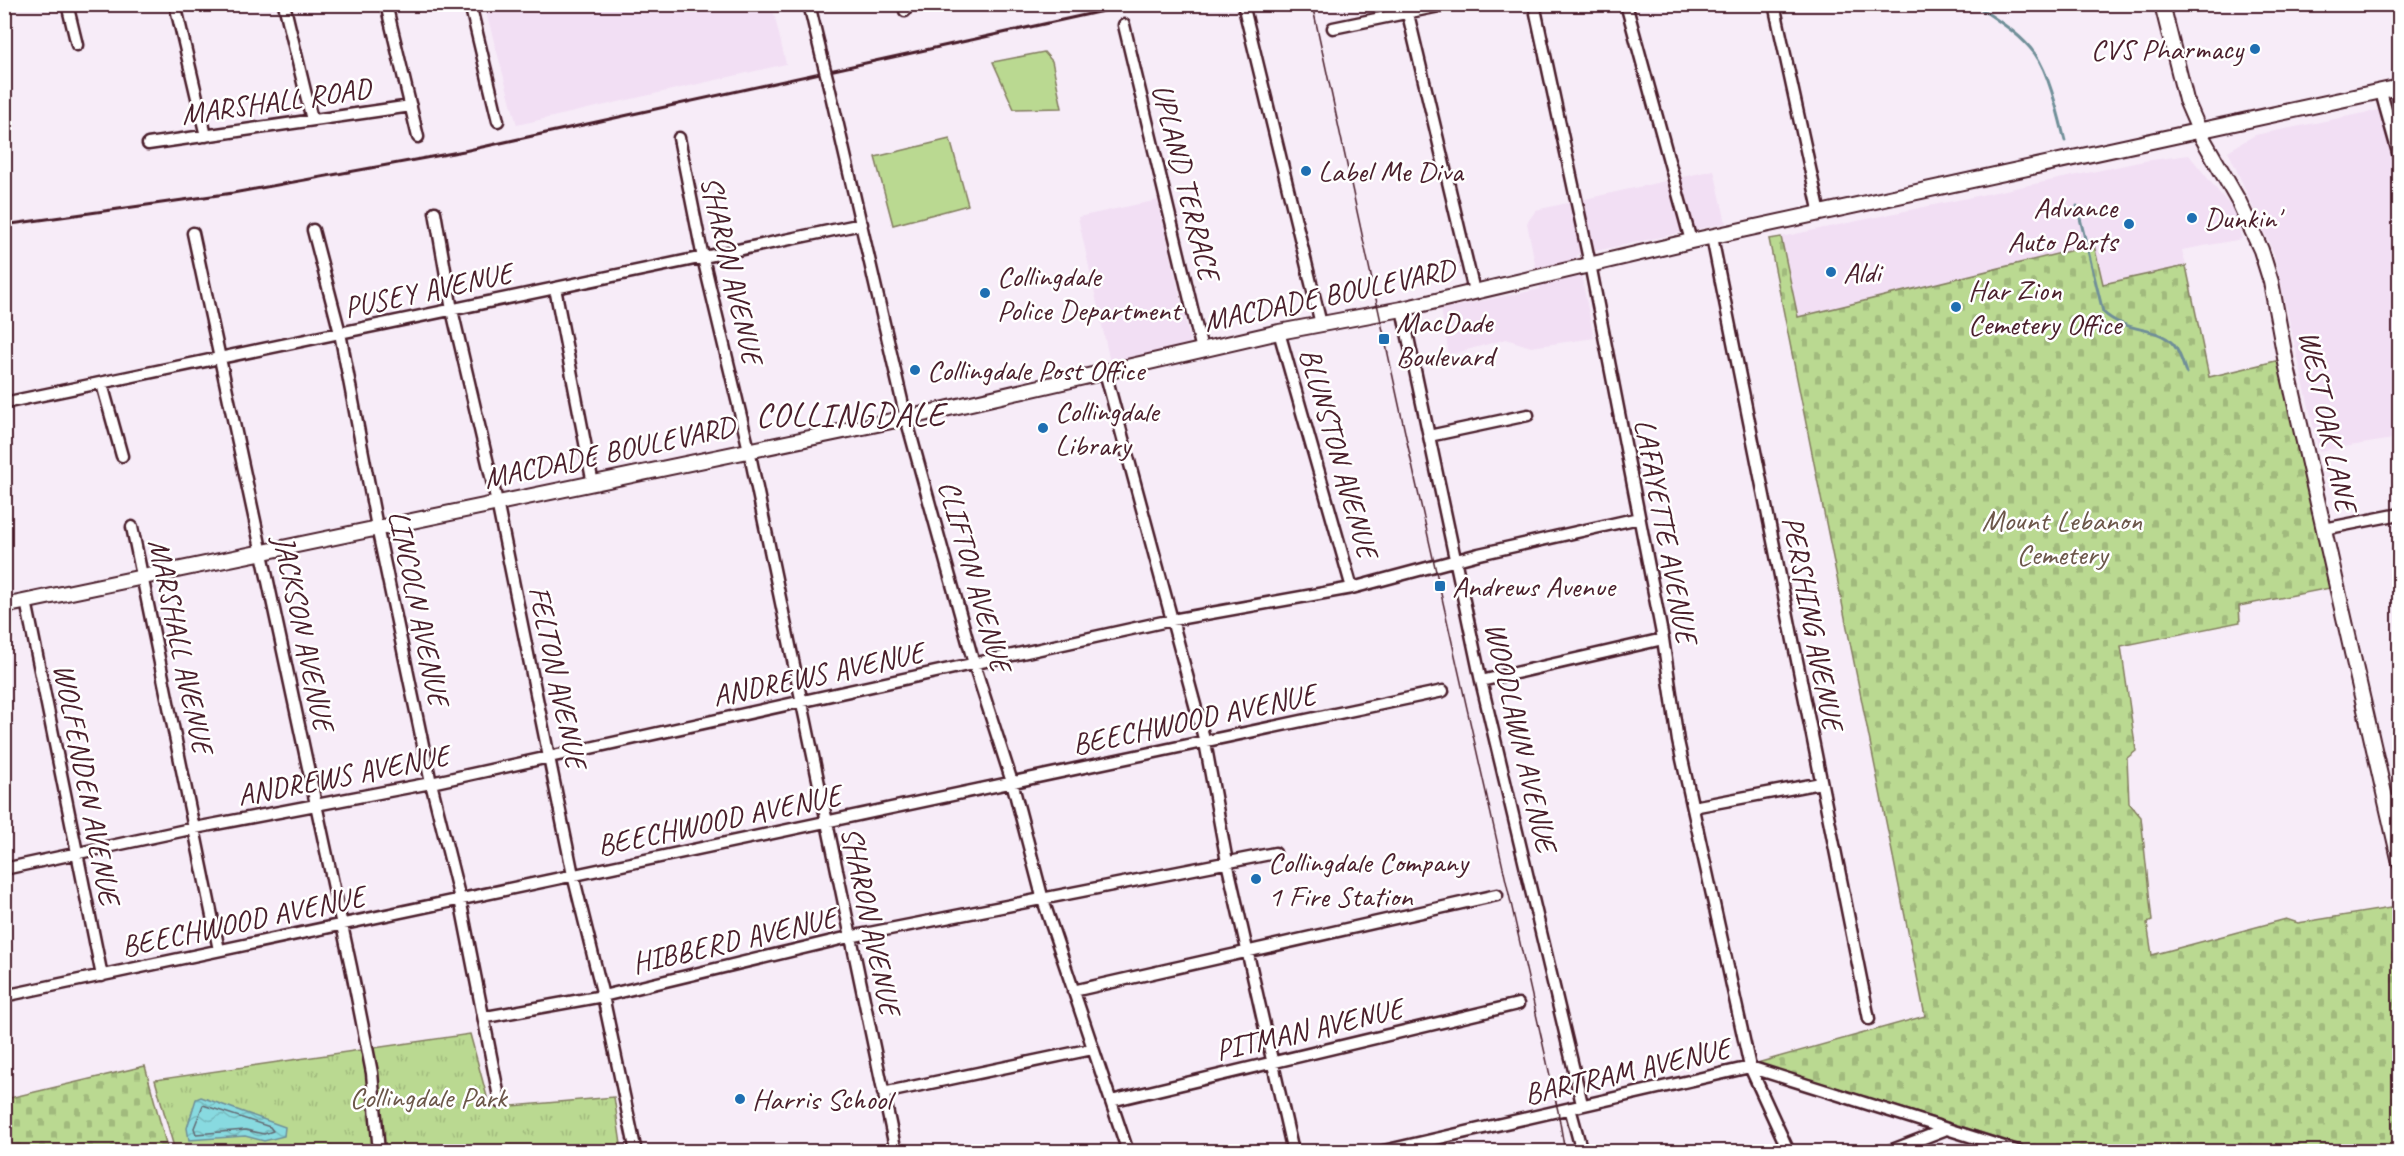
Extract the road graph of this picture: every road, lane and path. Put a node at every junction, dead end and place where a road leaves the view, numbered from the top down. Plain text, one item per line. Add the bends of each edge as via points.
1 (67, 4) edge
2 (175, 4) edge
3 (284, 4) edge
4 (386, 4) edge
5 (470, 4) edge
6 (809, 4) edge
7 (1243, 4) edge
8 (1449, 4) edge
9 (1533, 4) edge
10 (1626, 4) edge
11 (1774, 4) edge
12 (2162, 4) edge
13 (1408, 14) junction
14 (1124, 25) dead end
15 (1333, 28) dead end
16 (77, 45) dead end
17 (2381, 92) junction
18 (2399, 92) edge
19 (411, 106) junction
20 (312, 120) junction
21 (498, 121) dead end
22 (2200, 132) junction
23 (206, 136) junction
24 (418, 137) dead end
25 (679, 138) dead end
26 (148, 144) dead end
27 (2400, 160) edge
28 (435, 212) dead end
29 (1820, 214) junction
30 (862, 224) junction
31 (313, 230) dead end
32 (193, 233) dead end
33 (1712, 237) junction
34 (1691, 241) junction
35 (704, 258) junction
36 (1590, 264) junction
37 (555, 288) junction
38 (1474, 291) junction
39 (1402, 309) junction
40 (452, 310) junction
41 (1321, 324) junction
42 (1280, 332) junction
43 (340, 333) junction
44 (1202, 350) junction
45 (221, 358) junction
46 (1105, 372) junction
47 (102, 384) junction
48 (4, 403) edge
49 (1528, 415) dead end
50 (906, 418) junction
51 (1429, 436) junction
52 (749, 450) junction
53 (122, 456) dead end
54 (593, 484) junction
55 (496, 502) junction
56 (2400, 514) edge
57 (1639, 518) junction
58 (132, 527) dead end
59 (377, 527) junction
60 (2324, 529) junction
61 (262, 552) junction
62 (1458, 561) junction
63 (142, 578) junction
64 (1352, 588) junction
65 (26, 601) junction
66 (4, 606) edge
67 (1172, 620) junction
68 (1663, 639) junction
69 (974, 664) junction
70 (1481, 681) junction
71 (1443, 691) dead end
72 (802, 703) junction
73 (1205, 742) junction
74 (550, 756) junction
75 (1011, 782) junction
76 (431, 783) junction
77 (1821, 783) junction
78 (2393, 801) edge
79 (317, 806) junction
80 (1693, 807) junction
81 (826, 822) junction
82 (195, 828) junction
83 (1275, 853) dead end
84 (76, 854) junction
85 (1227, 862) junction
86 (2400, 863) edge
87 (4, 869) edge
88 (573, 875) junction
89 (1497, 895) dead end
90 (460, 899) junction
91 (1043, 900) junction
92 (341, 924) junction
93 (849, 937) junction
94 (219, 950) junction
95 (1248, 951) junction
96 (102, 976) junction
97 (1073, 991) junction
98 (4, 996) edge
99 (603, 996) junction
100 (1518, 1004) dead end
101 (486, 1017) junction
102 (1869, 1019) dead end
103 (1092, 1049) junction
104 (1274, 1062) junction
105 (1750, 1067) junction
106 (883, 1093) junction
107 (1111, 1101) junction
108 (500, 1102) dead end
109 (1582, 1104) junction
110 (1570, 1108) junction
111 (1944, 1130) junction
112 (379, 1152) edge
113 (636, 1152) edge
114 (896, 1152) edge
115 (1128, 1152) edge
116 (1293, 1152) edge
117 (1379, 1152) edge
118 (1582, 1152) edge
119 (1789, 1152) edge
120 (1887, 1152) edge
121 (2020, 1152) edge

1 - 16 street
2 - 23 street
3 - 20 street
4 - 19 street
5 - 21 street
6 - 30 street, CLIFTON AVENUE, bridge
7 - 41 street
8 - 13 street
9 - 36 street, LAFAYETTE AVENUE
10 - 34 street
11 - 29 street
12 - 22 main road, WEST OAK LANE via 2186,100
13 - 15 street
13 - 38 street
14 - 44 street, UPLAND TERRACE
17 - 18 main road
17 - 22 main road
17 - 27 street
19 - 20 street, MARSHALL ROAD
19 - 24 street
20 - 23 street, MARSHALL ROAD
22 - 29 main road
22 - 60 main road, WEST OAK LANE via 2251,224 2264,260
23 - 26 street, MARSHALL ROAD
25 - 35 street, SHARON AVENUE
28 - 40 street, FELTON AVENUE
29 - 33 main road, MACDADE BOULEVARD
30 - 35 street, PUSEY AVENUE
30 - 50 street, CLIFTON AVENUE
31 - 43 street, LINCOLN AVENUE
32 - 45 street, JACKSON AVENUE
33 - 34 main road, MACDADE BOULEVARD
33 - 77 street, PERSHING AVENUE
34 - 36 main road, MACDADE BOULEVARD
35 - 37 street, PUSEY AVENUE
35 - 52 street, SHARON AVENUE
36 - 38 main road, MACDADE BOULEVARD
36 - 57 street, LAFAYETTE AVENUE
37 - 40 street, PUSEY AVENUE
37 - 54 street
38 - 39 main road, MACDADE BOULEVARD
39 - 41 main road, MACDADE BOULEVARD
39 - 51 street, WOODLAWN AVENUE
40 - 43 street, PUSEY AVENUE
40 - 55 street, FELTON AVENUE
41 - 42 main road, MACDADE BOULEVARD
42 - 44 main road, MACDADE BOULEVARD
42 - 64 street, BLUNSTON AVENUE
43 - 45 street, PUSEY AVENUE
43 - 59 street, LINCOLN AVENUE
44 - 46 main road, MACDADE BOULEVARD
45 - 47 street, PUSEY AVENUE
45 - 61 street, JACKSON AVENUE
46 - 50 main road, MACDADE BOULEVARD
46 - 67 street
47 - 48 street, PUSEY AVENUE
47 - 53 street
49 - 51 street
50 - 52 main road, MACDADE BOULEVARD
50 - 69 street, CLIFTON AVENUE
51 - 62 street, WOODLAWN AVENUE
52 - 54 main road, MACDADE BOULEVARD
52 - 72 street, SHARON AVENUE
54 - 55 main road, MACDADE BOULEVARD
55 - 59 main road, MACDADE BOULEVARD
55 - 74 street, FELTON AVENUE
56 - 60 street
57 - 62 street, ANDREWS AVENUE
57 - 68 street, LAFAYETTE AVENUE
58 - 63 street, MARSHALL AVENUE
59 - 61 main road, MACDADE BOULEVARD
59 - 76 street, LINCOLN AVENUE
60 - 78 main road, WEST OAK LANE
61 - 63 main road, MACDADE BOULEVARD
61 - 79 street, JACKSON AVENUE
62 - 64 street, ANDREWS AVENUE
62 - 70 street, WOODLAWN AVENUE
63 - 65 main road, MACDADE BOULEVARD
63 - 82 street, MARSHALL AVENUE
64 - 67 street, ANDREWS AVENUE
65 - 66 main road, MACDADE BOULEVARD
65 - 84 street, WOLFENDEN AVENUE
67 - 69 street, ANDREWS AVENUE
67 - 73 street
68 - 70 street
68 - 80 street, LAFAYETTE AVENUE via 1678,741
69 - 72 street, ANDREWS AVENUE
69 - 75 street, CLIFTON AVENUE
70 - 109 street, WOODLAWN AVENUE
71 - 73 street, BEECHWOOD AVENUE
72 - 74 street, ANDREWS AVENUE
72 - 81 street, SHARON AVENUE
73 - 75 street, BEECHWOOD AVENUE
73 - 85 street
74 - 76 street, ANDREWS AVENUE
74 - 88 street, FELTON AVENUE
75 - 81 street, BEECHWOOD AVENUE
75 - 91 street, CLIFTON AVENUE
76 - 79 street, ANDREWS AVENUE
76 - 90 street, LINCOLN AVENUE
77 - 80 street
77 - 102 street, PERSHING AVENUE
78 - 86 main road, WEST OAK LANE
79 - 82 street, ANDREWS AVENUE
79 - 92 street, JACKSON AVENUE
80 - 105 street, LAFAYETTE AVENUE
81 - 88 street, BEECHWOOD AVENUE
81 - 93 street, SHARON AVENUE
82 - 84 street, ANDREWS AVENUE
82 - 94 street, MARSHALL AVENUE
83 - 85 street, HIBBERD AVENUE
84 - 87 street, ANDREWS AVENUE
84 - 96 street, WOLFENDEN AVENUE
85 - 91 street, HIBBERD AVENUE
85 - 95 street
88 - 90 street, BEECHWOOD AVENUE
88 - 99 street, FELTON AVENUE
89 - 95 street
90 - 92 street, BEECHWOOD AVENUE
90 - 101 street, LINCOLN AVENUE
91 - 93 street, HIBBERD AVENUE
91 - 97 street, CLIFTON AVENUE
92 - 94 street, BEECHWOOD AVENUE
92 - 112 street, JACKSON AVENUE via 372,1073
93 - 99 street, HIBBERD AVENUE
93 - 106 street, SHARON AVENUE
94 - 96 street, BEECHWOOD AVENUE
95 - 97 street
95 - 104 street
96 - 98 street, BEECHWOOD AVENUE
97 - 103 street, CLIFTON AVENUE
99 - 101 street, HIBBERD AVENUE
99 - 113 street, FELTON AVENUE
100 - 104 street, PITMAN AVENUE
101 - 108 street, LINCOLN AVENUE
103 - 106 street
103 - 107 street, CLIFTON AVENUE
104 - 107 street, PITMAN AVENUE
104 - 116 street
105 - 109 street, BARTRAM AVENUE
105 - 111 street, BARTRAM AVENUE
105 - 119 street, LAFAYETTE AVENUE
106 - 114 street, SHARON AVENUE
107 - 115 street, CLIFTON AVENUE
109 - 110 street, BARTRAM AVENUE
110 - 117 street, BARTRAM AVENUE
110 - 118 street
111 - 120 street
111 - 121 street, BARTRAM AVENUE

